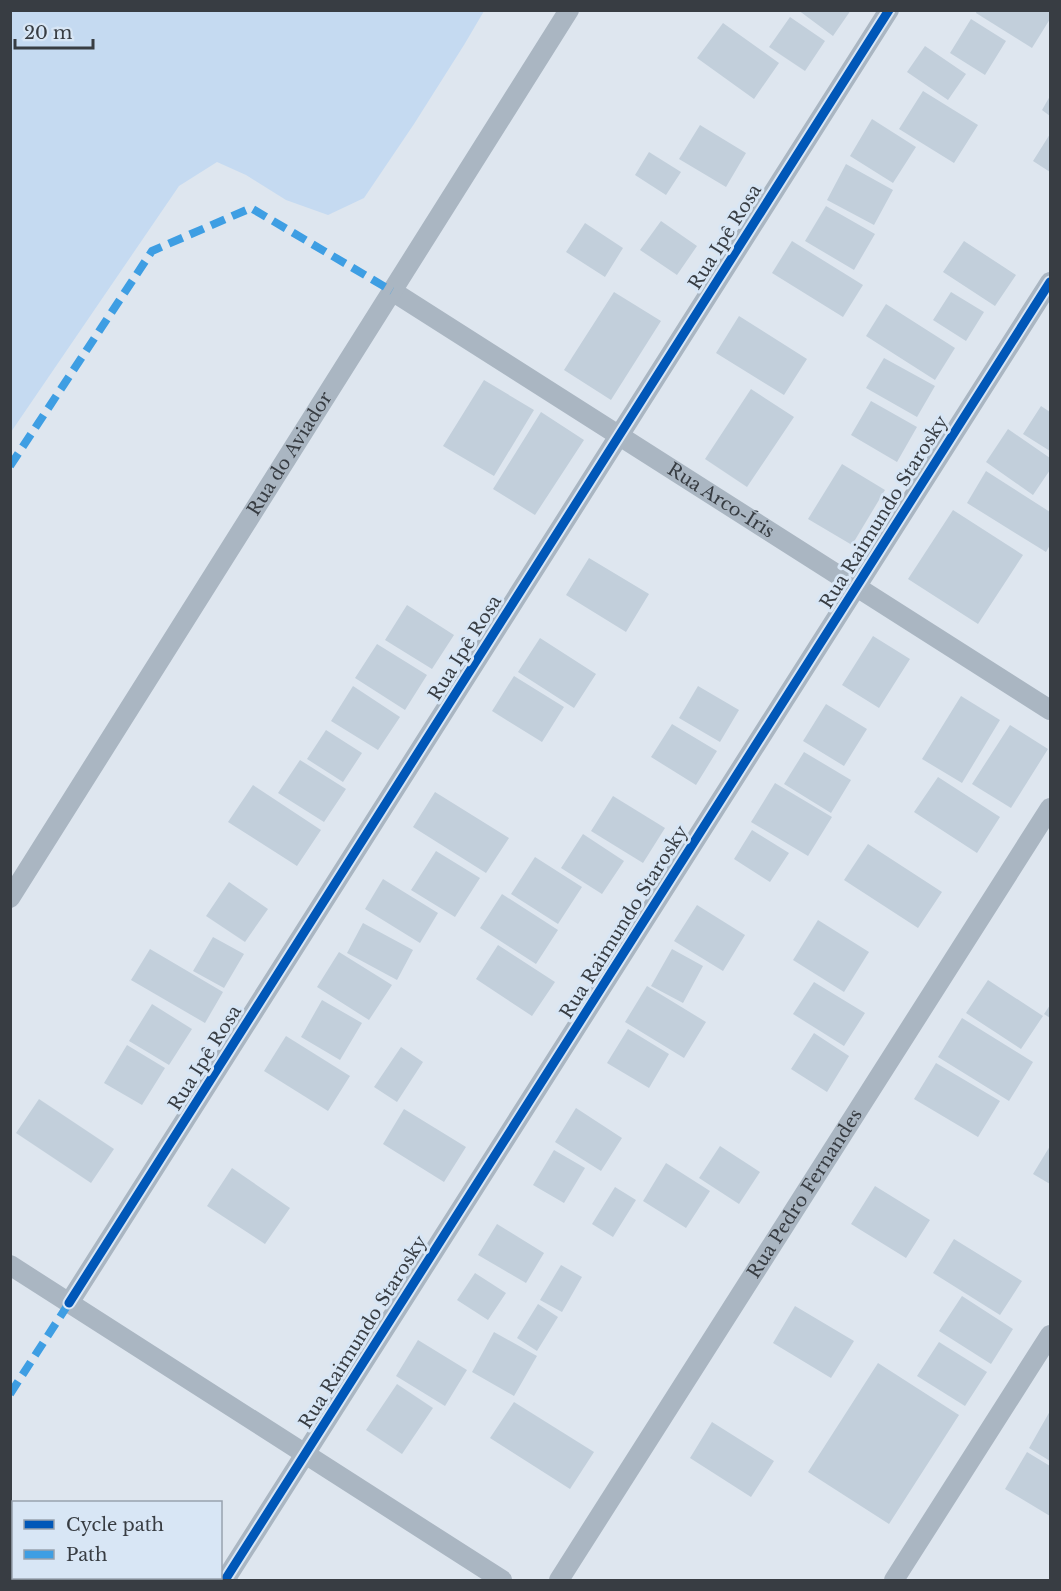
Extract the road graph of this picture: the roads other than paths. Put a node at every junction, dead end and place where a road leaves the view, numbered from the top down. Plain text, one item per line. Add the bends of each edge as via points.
1 (569, 10) edge
2 (889, 10) edge
3 (1050, 282) edge
4 (392, 291) junction
5 (619, 436) junction
6 (856, 587) junction
7 (1050, 710) edge
8 (1050, 808) edge
9 (10, 898) edge
10 (10, 1265) edge
11 (69, 1303) junction
12 (1050, 1335) edge
13 (305, 1454) junction
14 (225, 1581) edge
15 (502, 1581) edge
16 (559, 1581) edge
17 (894, 1581) edge

1 - 4 street, Rua do Aviador
2 - 5 street, Rua Ipê Rosa
3 - 6 street, Rua Raimundo Starosky
4 - 5 street, Rua Arco-Íris
4 - 9 street, Rua do Aviador
5 - 6 street, Rua Arco-Íris
5 - 11 street, Rua Ipê Rosa
6 - 7 street, Rua Arco-Íris
6 - 13 street, Rua Raimundo Starosky
8 - 16 street, Rua Pedro Fernandes
10 - 11 street
11 - 13 street
12 - 17 street
13 - 14 street, Rua Raimundo Starosky
13 - 15 street

